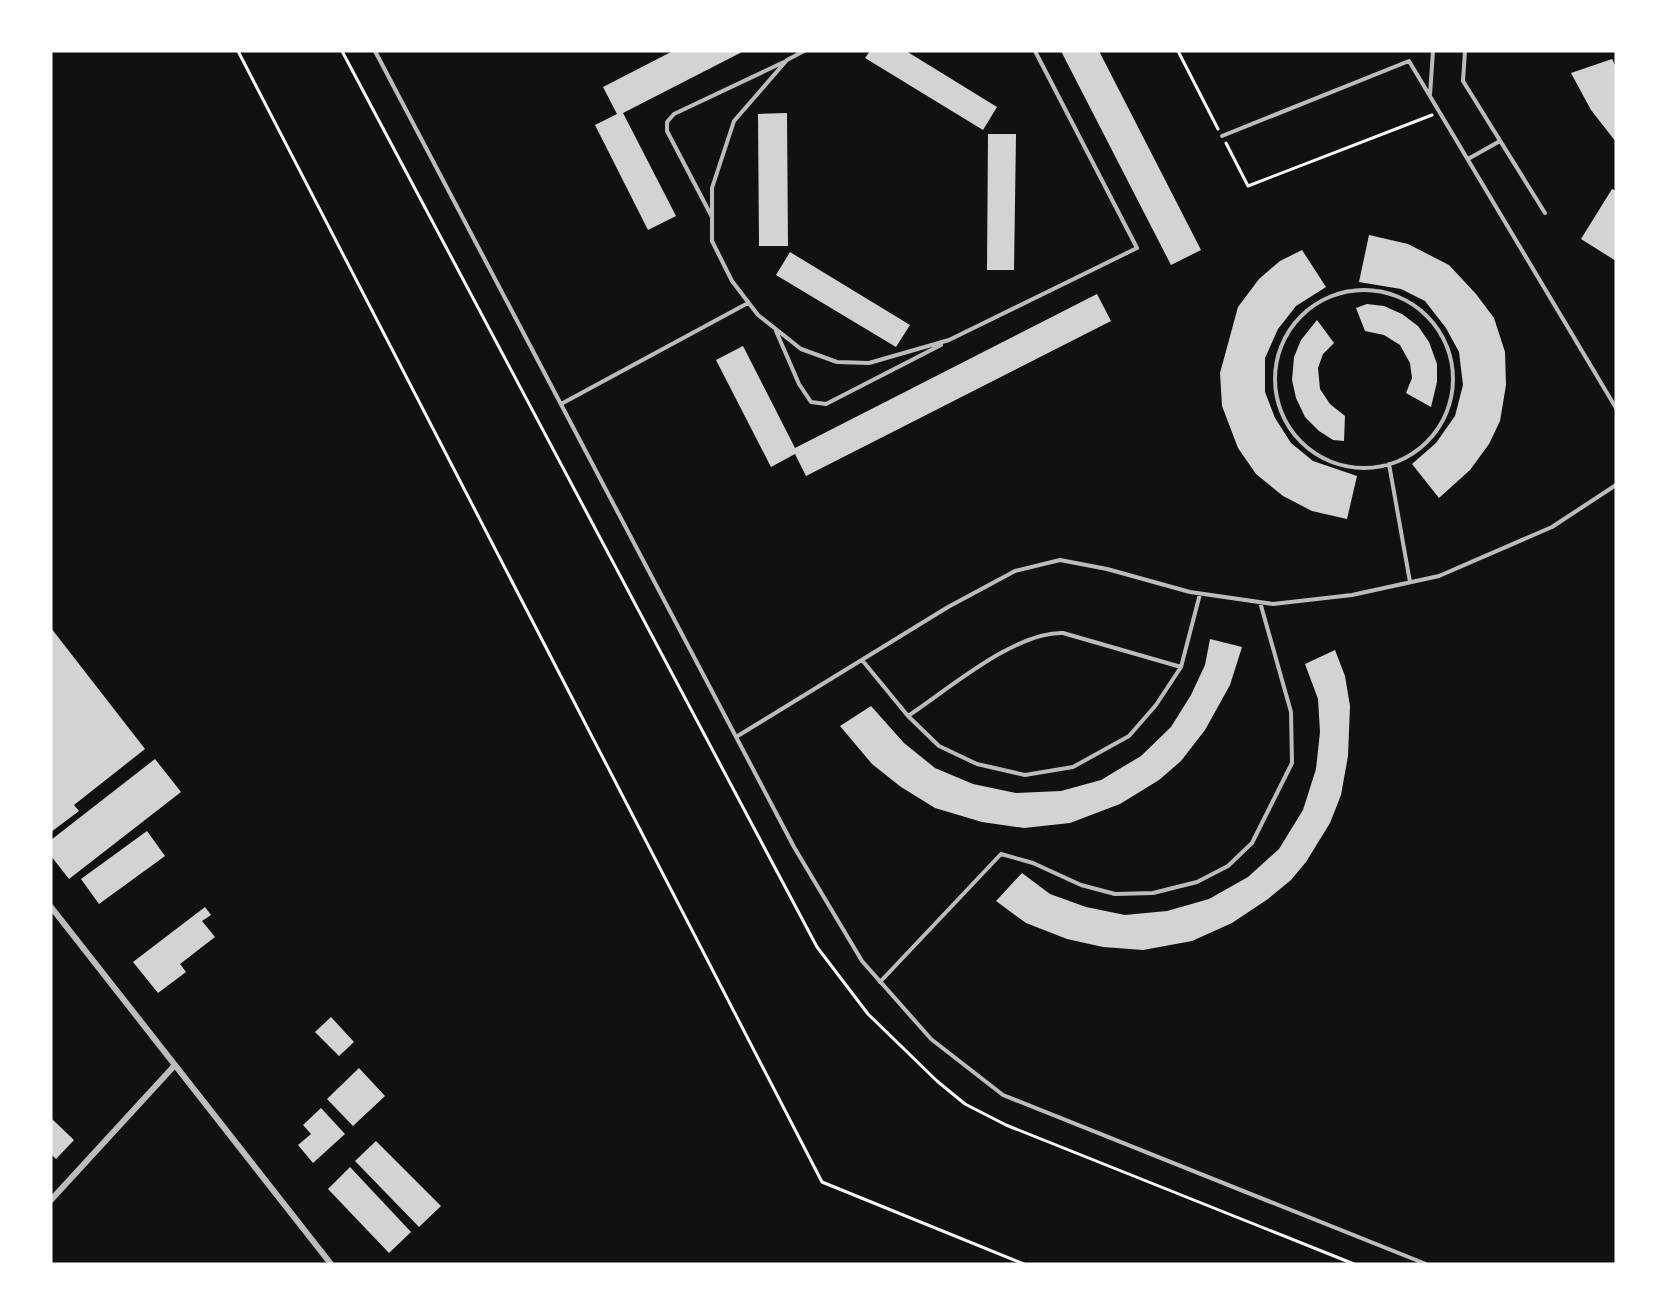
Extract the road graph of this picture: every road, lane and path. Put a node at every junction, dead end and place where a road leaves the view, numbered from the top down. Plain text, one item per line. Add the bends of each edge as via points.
1 (238, 51) edge
2 (342, 51) edge
3 (375, 51) edge
4 (804, 51) edge
5 (1035, 51) edge
6 (1178, 51) edge
7 (1433, 51) edge
8 (1465, 51) edge
9 (788, 60) junction
10 (1430, 95) junction
11 (1440, 112) junction
12 (1222, 136) junction
13 (1500, 141) junction
14 (1468, 159) junction
15 (1545, 213) dead end
16 (712, 218) junction
17 (748, 303) junction
18 (775, 328) junction
19 (949, 340) junction
20 (561, 404) junction
21 (1616, 408) edge
22 (1389, 464) junction
23 (1616, 485) edge
24 (1410, 582) junction
25 (1200, 594) junction
26 (1260, 602) junction
27 (862, 660) junction
28 (1181, 667) junction
29 (908, 716) junction
30 (736, 737) junction
31 (51, 907) edge
32 (880, 982) junction
33 (175, 1065) junction
34 (51, 1200) edge
35 (331, 1264) edge
36 (1024, 1264) edge
37 (1354, 1264) edge
38 (1426, 1264) edge

1 - 36 path via 822,1182
2 - 37 path via 817,947 868,1014 965,1104 1006,1125
3 - 20 lane
4 - 9 lane
5 - 19 lane via 1137,248
6 - 12 path
7 - 10 lane
8 - 13 lane via 1463,81
9 - 16 lane via 734,121 712,188
9 - 16 lane via 674,114 667,122 667,131
10 - 11 lane
10 - 12 lane via 1409,61
11 - 12 path via 1248,186
11 - 14 lane
13 - 14 lane
13 - 15 lane
14 - 21 lane
16 - 17 lane via 712,241
17 - 18 lane
17 - 20 lane
18 - 19 lane via 801,349 837,362 869,363
18 - 19 lane via 799,384 812,402 826,404
20 - 30 lane
22 - 22 lane via 1372,469 1339,466 1306,449 1282,418 1274,387 1278,353 1295,322 1318,302 1356,290 1389,292 1422,310 1444,337 1454,371 1451,402 1433,437 1404,460
22 - 24 lane
23 - 24 lane via 1552,527 1438,576
24 - 26 lane via 1352,595
25 - 26 lane
25 - 27 lane via 1060,560 1015,571
25 - 28 lane
26 - 32 lane via 1291,712 1292,763 1252,843 1228,866 1197,882 1153,893 1115,894 1001,854
27 - 29 lane
27 - 30 lane
28 - 29 lane via 1063,633 1047,633 1017,643
28 - 29 lane via 1129,736 1073,767 1026,775 977,764 939,746
30 - 32 lane via 794,847 862,961
31 - 33 street
32 - 38 lane via 931,1039 1004,1095
33 - 34 street
33 - 35 street

